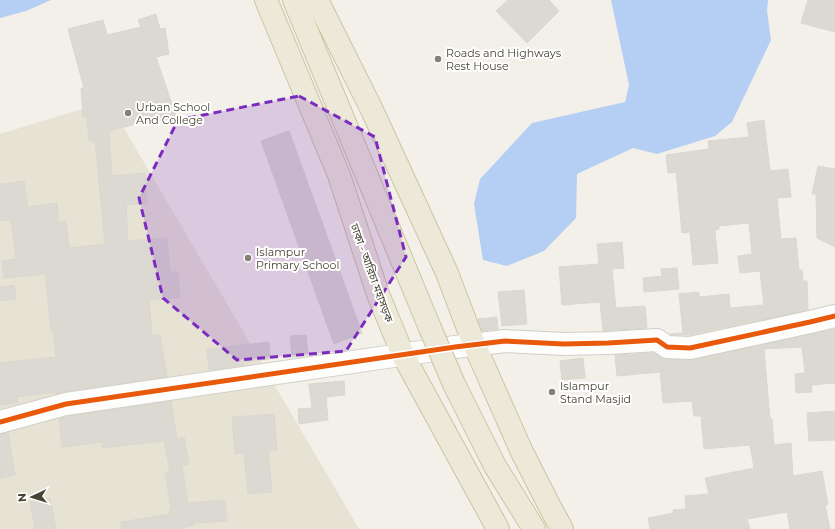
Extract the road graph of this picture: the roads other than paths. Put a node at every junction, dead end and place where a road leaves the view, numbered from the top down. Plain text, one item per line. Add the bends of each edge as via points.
1 (267, 3) edge
2 (303, 3) edge
3 (835, 316) edge
4 (474, 344) junction
5 (403, 354) junction
6 (0, 422) edge
7 (498, 529) edge
8 (534, 529) edge
9 (562, 529) edge

1 - 5 highway, ঢাকা - আরিচা মহাসড়ক via 339,175 378,294
2 - 4 highway via 372,110 444,266
2 - 8 highway, bridge via 454,384 495,466
3 - 4 street via 690,348 667,347 658,340 579,344 505,341
4 - 5 street
4 - 9 highway via 521,450
5 - 6 street via 66,404
5 - 7 highway, ঢাকা - আরিচা মহাসড়ক

